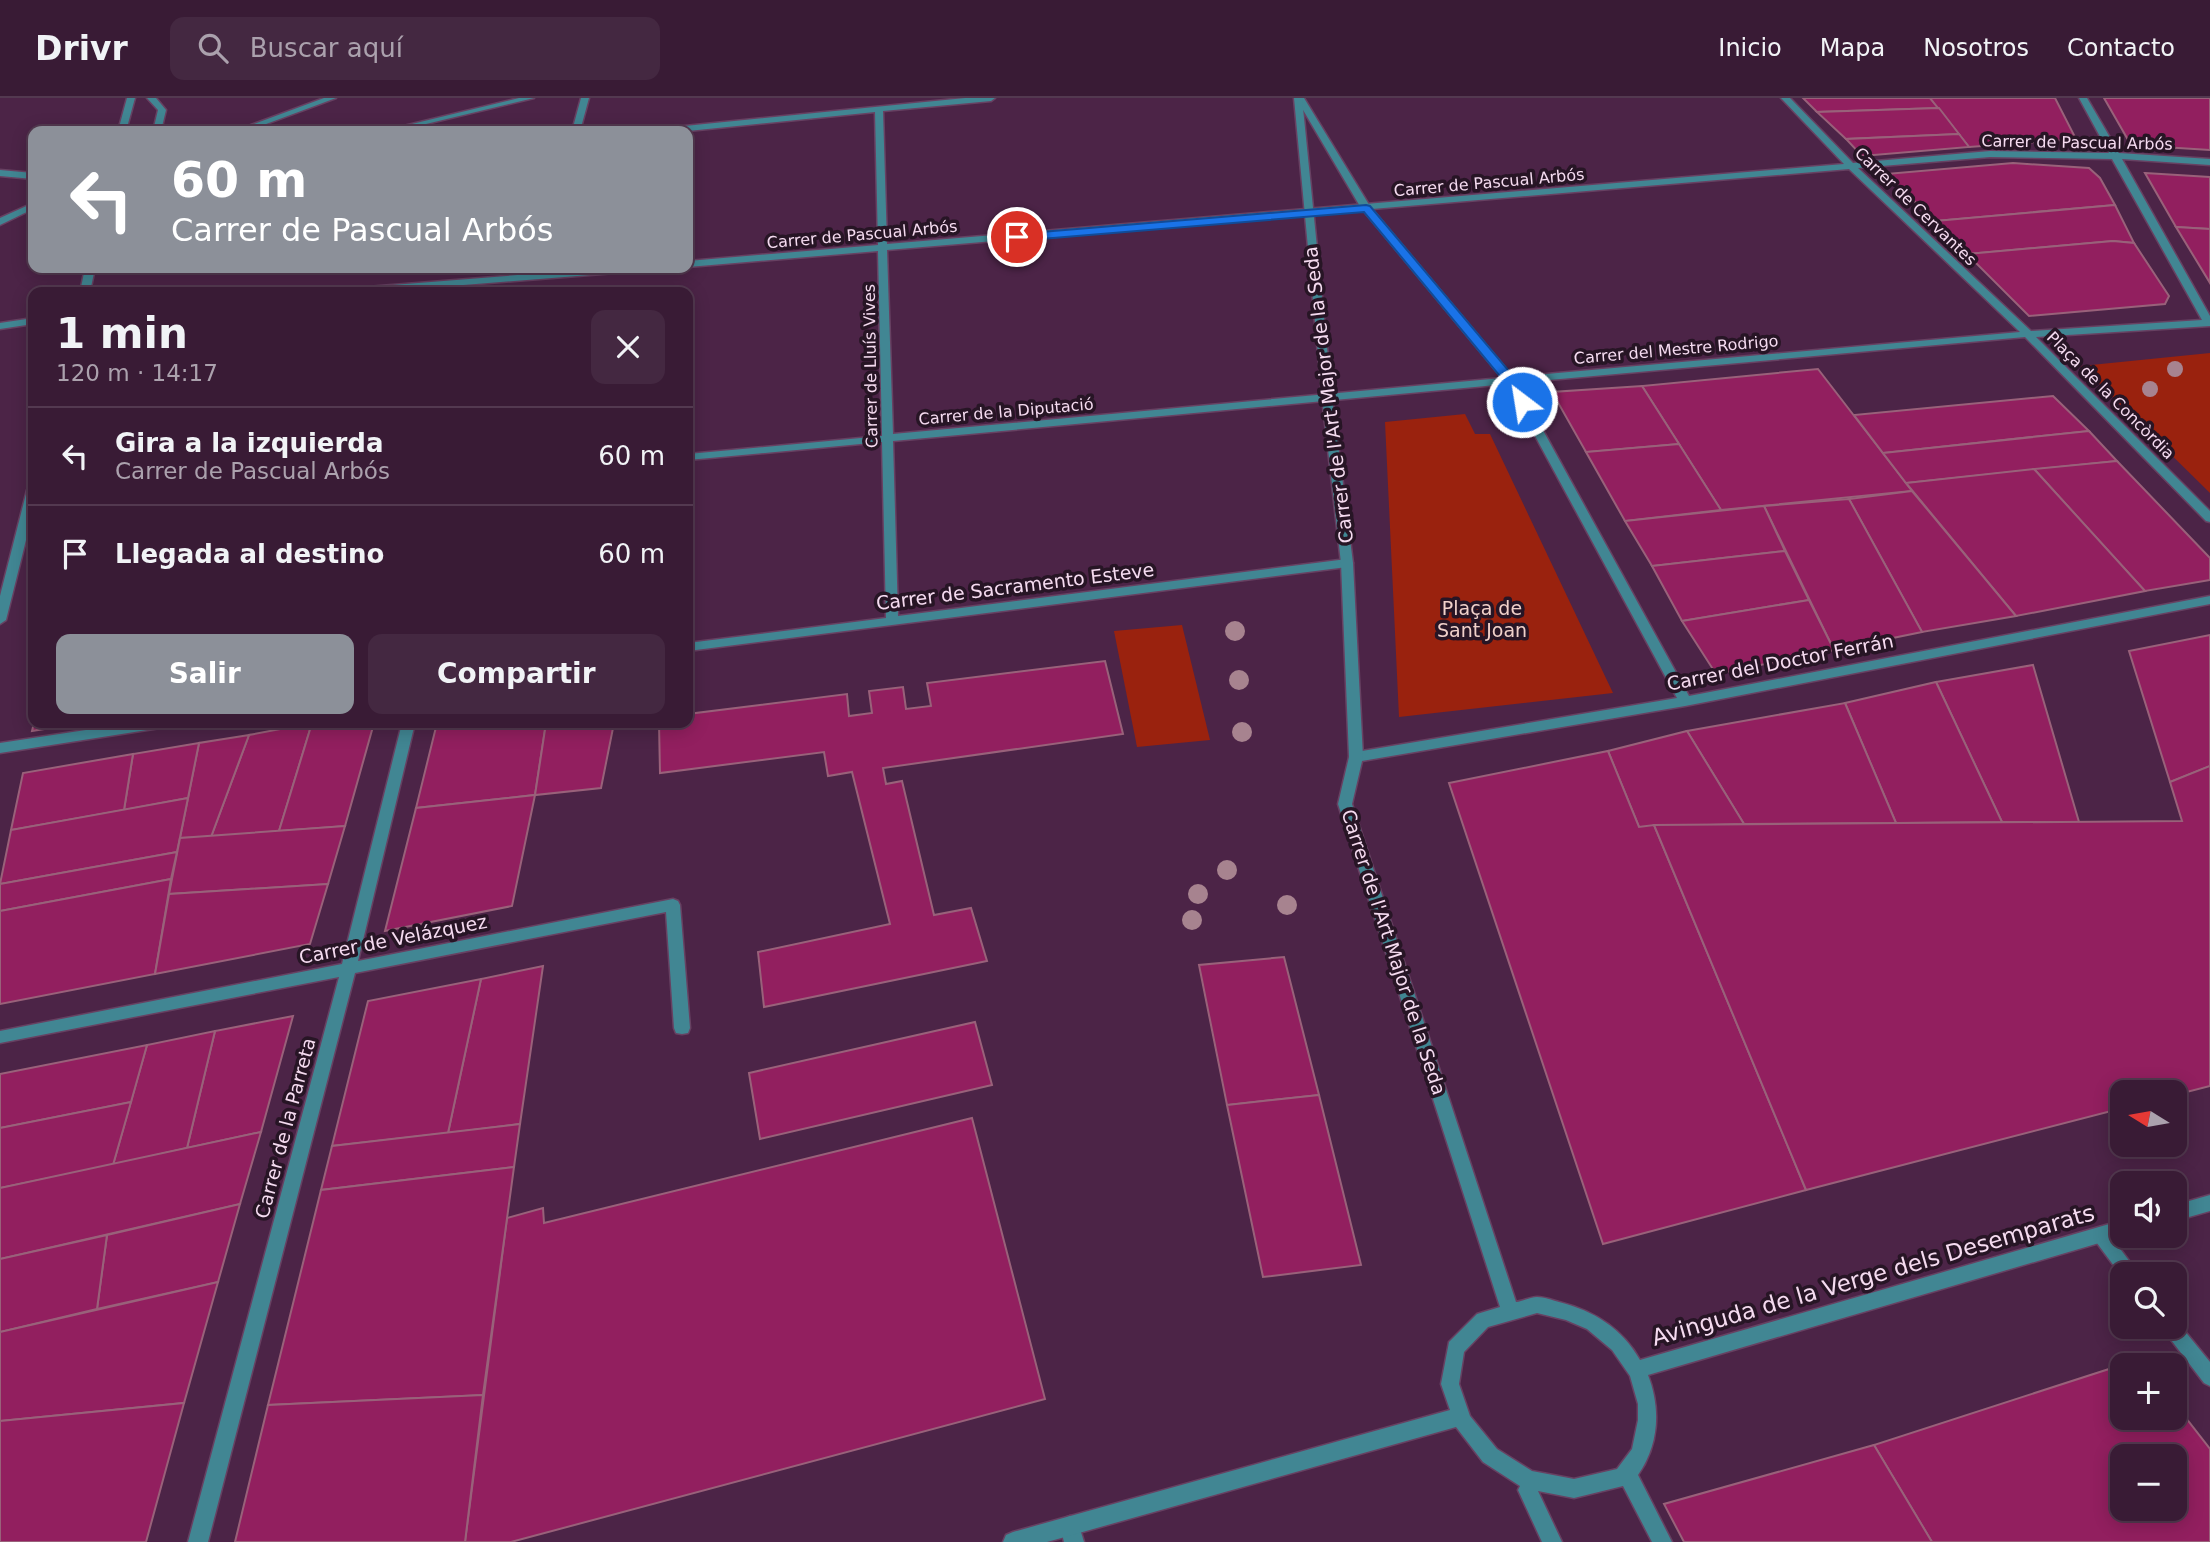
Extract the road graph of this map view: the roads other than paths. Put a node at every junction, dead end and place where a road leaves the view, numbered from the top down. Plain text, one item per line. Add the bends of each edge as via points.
1 (131, 98) edge
2 (151, 98) edge
3 (332, 98) edge
4 (530, 98) edge
5 (585, 98) edge
6 (991, 98) edge
7 (1299, 98) edge
8 (1785, 98) edge
9 (2083, 98) edge
10 (879, 110) junction
11 (123, 126) edge
12 (158, 126) edge
13 (253, 126) edge
14 (409, 126) edge
15 (577, 126) edge
16 (693, 128) edge
17 (2117, 156) junction
18 (2210, 162) edge
19 (1852, 167) junction
20 (0, 173) edge
21 (28, 176) edge
22 (28, 208) edge
23 (1366, 208) junction
24 (1307, 211) junction
25 (0, 222) edge
26 (884, 249) junction
27 (693, 264) edge
28 (522, 273) edge
29 (390, 287) edge
30 (28, 322) edge
31 (2209, 323) edge
32 (0, 326) edge
33 (2028, 334) junction
34 (1510, 380) junction
35 (1326, 397) junction
36 (886, 438) junction
37 (693, 457) edge
38 (2210, 518) edge
39 (28, 522) edge
40 (1347, 563) junction
41 (2210, 600) edge
42 (0, 620) edge
43 (892, 622) junction
44 (693, 647) edge
45 (1685, 701) junction
46 (128, 728) edge
47 (407, 728) edge
48 (0, 748) edge
49 (1356, 757) junction
50 (349, 967) junction
51 (682, 1028) dead end
52 (0, 1037) edge
53 (2210, 1203) edge
54 (2187, 1210) edge
55 (2110, 1232) edge
56 (2100, 1235) junction
57 (2121, 1262) edge
58 (1509, 1307) junction
59 (2181, 1339) edge
60 (1636, 1370) junction
61 (2210, 1377) edge
62 (1455, 1418) junction
63 (1627, 1474) junction
64 (1528, 1490) junction
65 (1072, 1534) edge
66 (198, 1542) edge
67 (1013, 1542) edge
68 (1552, 1542) edge
69 (1662, 1542) edge

1 - 11 street
2 - 12 street via 162,110
3 - 13 street
4 - 14 street
5 - 15 street
6 - 10 street
7 - 23 street
7 - 24 street, Carrer de l'Art Major de la Seda
8 - 19 street, Carrer de Cervantes
9 - 17 street
10 - 16 street
10 - 26 street, Carrer de Lluís Vives
17 - 18 street, Carrer de Pascual Arbós
17 - 19 street, Carrer de Pascual Arbós via 1990,154
17 - 31 street
19 - 23 street, Carrer de Pascual Arbós
19 - 33 street, Carrer de Cervantes
20 - 21 street
22 - 25 street
23 - 24 street, Carrer de Pascual Arbós
23 - 34 street
24 - 26 street, Carrer de Pascual Arbós
24 - 35 street, Carrer de l'Art Major de la Seda
26 - 27 street, Carrer de Pascual Arbós
26 - 36 street, Carrer de Lluís Vives
28 - 29 street
30 - 32 street
31 - 33 street, Plaça de la Concòrdia
33 - 34 street, Carrer del Mestre Rodrigo
33 - 38 street, Plaça de la Concòrdia
34 - 35 street, Carrer del Mestre Rodrigo
34 - 45 street
35 - 36 street, Carrer de la Diputació
35 - 40 street, Carrer de l'Art Major de la Seda
36 - 37 street, Carrer de la Diputació
36 - 43 street, Carrer de Lluís Vives
39 - 42 street
40 - 43 street, Carrer de Sacramento Esteve
40 - 49 street, Carrer de l'Art Major de la Seda
41 - 45 street, Carrer del Doctor Ferrán
43 - 44 street, Carrer de Sacramento Esteve
45 - 49 street, Carrer del Doctor Ferrán
46 - 48 street
47 - 50 street, Carrer de la Parreta
49 - 58 street, Carrer de l'Art Major de la Seda via 1345,804
50 - 51 street, Carrer de Velázquez via 673,905
50 - 52 street, Carrer de Velázquez
50 - 66 street, Carrer de la Parreta
53 - 54 street
55 - 56 street, Avinguda de la Verge dels Desemparats
56 - 57 street
56 - 60 street, Avinguda de la Verge dels Desemparats
58 - 60 street via 1537,1305 1567,1311 1595,1324
58 - 62 street via 1464,1335 1452,1360 1449,1388
59 - 61 street
60 - 63 street via 1646,1397 1648,1425 1642,1451
62 - 64 street via 1469,1445 1490,1468
62 - 65 street
63 - 64 street via 1583,1496
63 - 69 street
64 - 68 street
65 - 67 street

